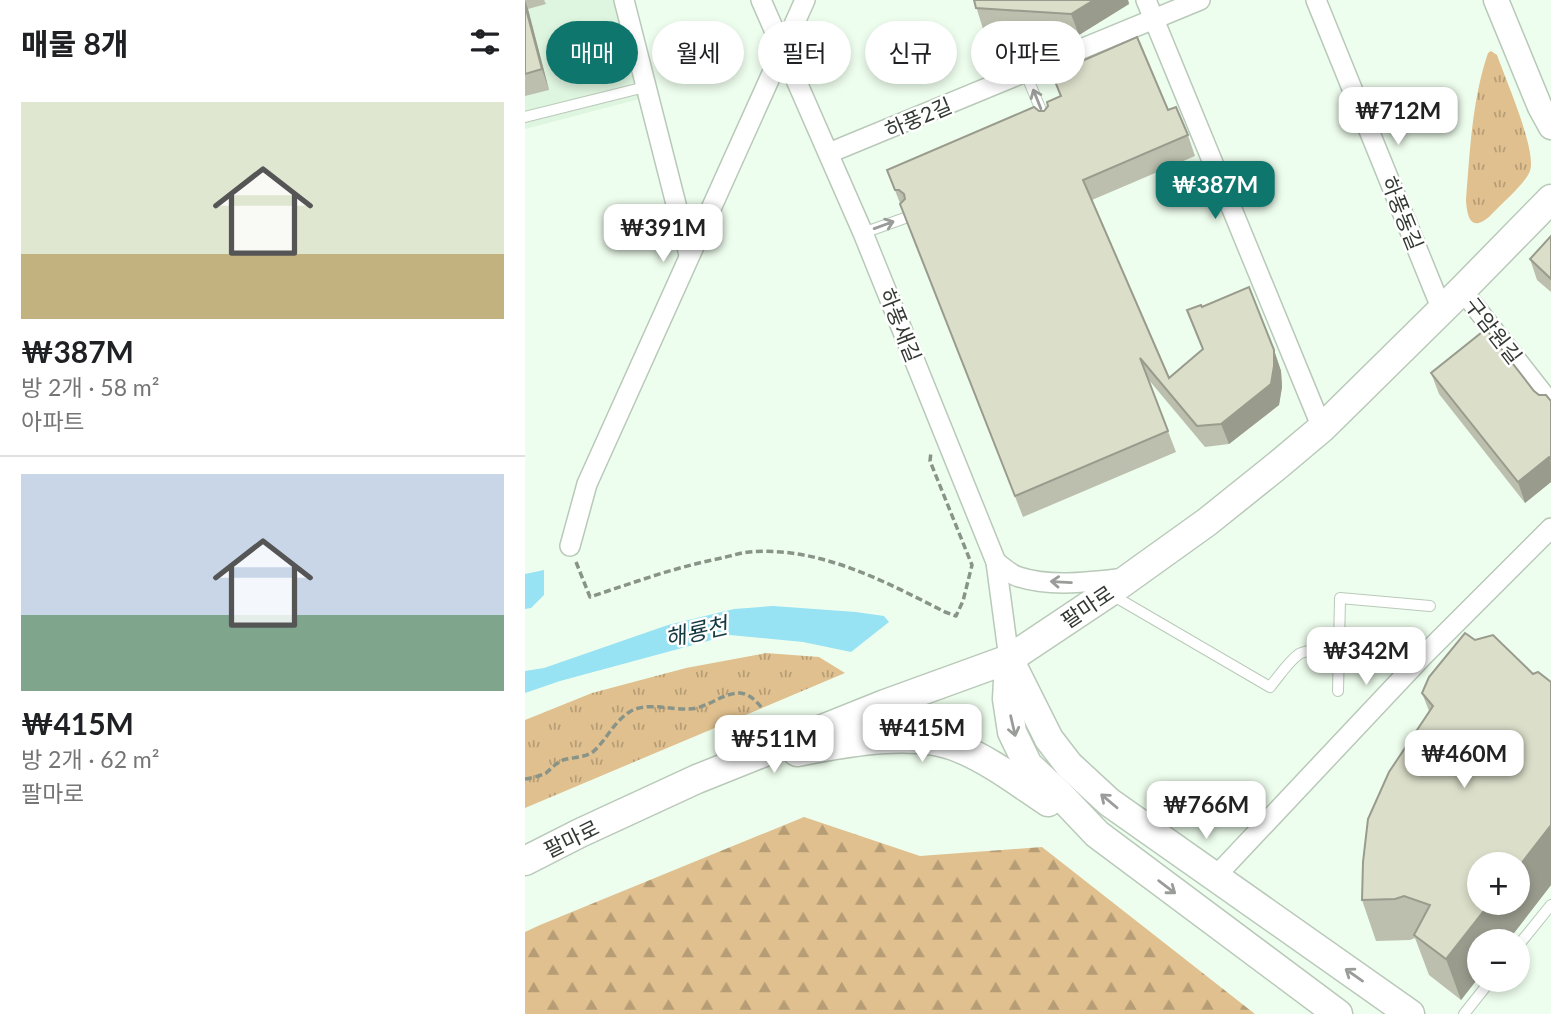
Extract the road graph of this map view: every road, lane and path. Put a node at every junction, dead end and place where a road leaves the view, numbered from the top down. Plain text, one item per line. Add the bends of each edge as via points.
1 (624, 0) edge
2 (761, 0) edge
3 (804, 0) edge
4 (1146, 0) edge
5 (1200, 0) edge
6 (1316, 0) edge
7 (1496, 0) edge
8 (1153, 20) junction
9 (770, 21) edge
10 (795, 21) edge
11 (1085, 48) edge
12 (1519, 58) junction
13 (767, 84) edge
14 (798, 84) edge
15 (996, 84) edge
16 (1030, 84) edge
17 (645, 87) junction
18 (1551, 89) edge
19 (525, 117) edge
20 (1048, 125) edge
21 (1551, 127) edge
22 (829, 153) junction
23 (1551, 200) edge
24 (905, 218) edge
25 (863, 233) junction
26 (689, 255) junction
27 (1462, 290) junction
28 (1442, 310) junction
29 (1551, 404) edge
30 (1322, 428) junction
31 (931, 450) dead end
32 (1551, 528) edge
33 (570, 546) joint
34 (996, 562) junction
35 (1118, 585) junction
36 (1430, 606) dead end
37 (1338, 649) junction
38 (1424, 655) junction
39 (1009, 659) junction
40 (1338, 691) dead end
41 (762, 708) dead end
42 (733, 765) junction
43 (525, 779) edge
44 (1097, 834) junction
45 (525, 860) edge
46 (1215, 877) junction
47 (1551, 905) edge
48 (1530, 931) edge
49 (1303, 989) junction
50 (1481, 992) edge
51 (1329, 1014) edge
52 (1338, 1014) edge
53 (1410, 1014) edge
54 (1464, 1014) edge

1 - 17 street
2 - 9 street, 하풍새길
3 - 10 street
4 - 8 street
5 - 8 street, 하풍2길
6 - 28 street, 하풍동길
7 - 12 street
8 - 11 street, 하풍2길
8 - 30 street
12 - 18 street
12 - 21 street
13 - 26 street
14 - 22 street, 하풍새길
15 - 22 street, 하풍2길
20 -> 16 lane
17 - 19 lane
17 - 26 street
22 - 25 street, 하풍새길
23 - 27 main road, 팔마로
25 -> 24 lane
25 - 34 street, 하풍새길
26 - 33 street via 587,484
27 - 28 main road, 팔마로
27 - 29 street, 구암원길
28 - 30 main road, 팔마로
30 - 35 main road, 팔마로 via 1207,522
31 - 33 path via 930,461 972,565 956,616 876,578 830,561 788,553 748,552 683,566 590,597
32 - 38 street
35 -> 34 street via 1017,577
34 - 39 street, 하풍새길
35 - 37 lane via 1270,687 1307,650
35 - 39 main road, 팔마로
36 - 37 lane via 1340,598
37 - 38 lane
37 - 40 lane
38 - 46 street
39 - 42 main road, 팔마로
39 -> 44 main road via 1007,699 1012,732 1028,765
46 -> 39 main road via 1109,802 1069,765 1049,739
41 - 43 path via 741,694 687,710 639,708 623,717 589,754 561,761 544,774
42 - 44 main road via 881,739 925,740 958,747 1002,771
42 - 45 main road, 팔마로
44 -> 49 main road
53 -> 46 main road
47 - 48 lane
49 - 51 lane
49 - 52 main road
50 - 54 lane

